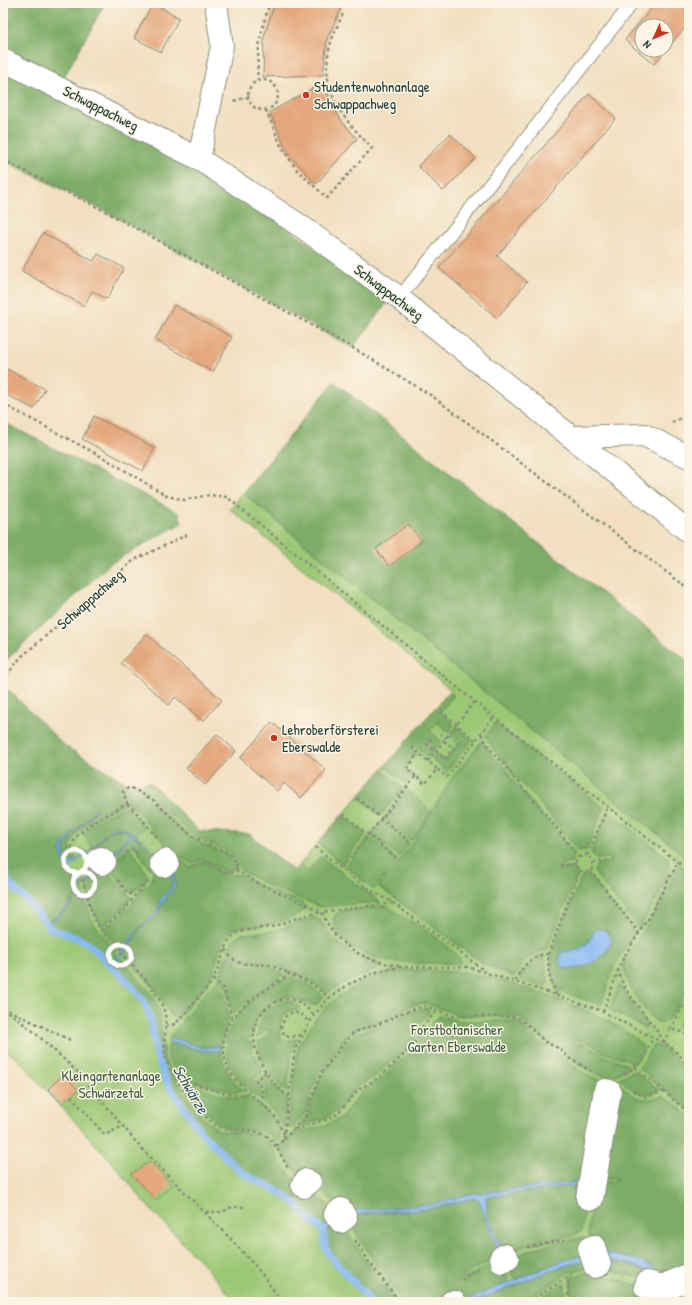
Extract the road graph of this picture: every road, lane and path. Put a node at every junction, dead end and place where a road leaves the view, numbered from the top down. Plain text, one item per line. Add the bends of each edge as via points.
1 (216, 3) edge
2 (270, 3) edge
3 (632, 3) edge
4 (344, 12) dead end
5 (3, 60) edge
6 (258, 81) junction
7 (266, 110) junction
8 (199, 159) junction
9 (3, 160) edge
10 (399, 298) junction
11 (3, 404) edge
12 (571, 437) junction
13 (689, 457) edge
14 (689, 532) edge
15 (189, 534) dead end
16 (689, 589) edge
17 (3, 680) edge
18 (475, 702) junction
19 (441, 711) dead end
20 (494, 717) junction
21 (457, 725) junction
22 (440, 733) dead end
23 (449, 734) junction
24 (481, 734) junction
25 (430, 739) dead end
26 (445, 739) junction
27 (476, 741) junction
28 (412, 747) dead end
29 (453, 748) junction
30 (436, 752) junction
31 (418, 753) junction
32 (428, 761) junction
33 (437, 770) junction
34 (416, 776) junction
35 (357, 798) dead end
36 (127, 804) junction
37 (608, 806) junction
38 (343, 814) dead end
39 (382, 818) junction
40 (369, 834) junction
41 (412, 844) dead end
42 (315, 847) dead end
43 (124, 855) dead end
44 (587, 855) junction
45 (579, 857) junction
46 (140, 858) dead end
47 (75, 860) dead end
48 (400, 860) dead end
49 (610, 860) dead end
50 (593, 862) junction
51 (678, 862) junction
52 (575, 864) junction
53 (560, 866) dead end
54 (342, 868) junction
55 (689, 868) edge
56 (590, 870) junction
57 (238, 871) junction
58 (580, 871) junction
59 (116, 877) dead end
60 (150, 878) dead end
61 (84, 883) dead end
62 (135, 895) junction
63 (393, 903) junction
64 (322, 912) junction
65 (100, 930) junction
66 (639, 932) junction
67 (226, 949) junction
68 (548, 954) junction
69 (402, 967) junction
70 (618, 970) junction
71 (487, 973) junction
72 (289, 974) junction
73 (214, 979) junction
74 (516, 981) junction
75 (556, 995) junction
76 (689, 997) edge
77 (329, 998) junction
78 (4, 1008) edge
79 (438, 1010) junction
80 (603, 1012) junction
81 (314, 1015) junction
82 (232, 1020) junction
83 (309, 1022) junction
84 (166, 1026) junction
85 (670, 1029) junction
86 (689, 1034) edge
87 (301, 1035) junction
88 (652, 1038) junction
89 (70, 1040) dead end
90 (664, 1043) junction
91 (689, 1065) edge
92 (635, 1067) junction
93 (266, 1072) junction
94 (181, 1084) junction
95 (631, 1090) dead end
96 (663, 1091) junction
97 (246, 1093) dead end
98 (71, 1096) dead end
99 (290, 1097) junction
100 (258, 1102) junction
101 (689, 1113) edge
102 (123, 1126) junction
103 (294, 1129) junction
104 (284, 1134) junction
105 (282, 1140) junction
106 (276, 1146) junction
107 (304, 1182) dead end
108 (244, 1207) dead end
109 (206, 1212) junction
110 (343, 1220) dead end
111 (573, 1238) dead end
112 (689, 1274) edge
113 (568, 1276) dead end
114 (689, 1279) edge
115 (282, 1302) edge
116 (400, 1302) edge
117 (453, 1302) edge
118 (568, 1302) edge

1 - 8 street via 222,46
2 - 6 path via 256,63
3 - 10 lane
4 - 7 path via 328,54 327,71 335,103 344,118 372,148 327,198 297,170 281,146
5 - 8 street, Schwappachweg
6 - 7 path via 250,87 248,97 253,106
6 - 7 path via 268,80 278,91 275,105
8 - 10 street, Schwappachweg via 305,229
9 - 16 path via 102,210 353,348 432,396
10 - 12 street, Schwappachweg
11 - 18 path via 106,459 167,496 185,500 209,495 227,497
12 - 13 street via 644,435
12 - 14 street, Schwappachweg
15 - 17 path, Schwappachweg via 134,560 22,657
18 - 20 path
18 - 21 path
19 - 21 path
20 - 24 path
20 - 37 path
21 - 23 path
21 - 27 path
22 - 26 path
23 - 26 path
23 - 29 path via 458,742
24 - 27 path
24 - 45 path via 494,755 507,767
25 - 30 path via 427,744
26 - 29 path
26 - 30 path
27 - 33 path via 447,777
28 - 31 path
29 - 30 path via 445,759
30 - 32 path
31 - 32 path
31 - 34 path via 407,768
32 - 33 path
33 - 34 path via 425,784
34 - 39 path
35 - 39 path
36 - 47 path via 94,821 74,840 71,849
36 - 57 path via 173,857 202,861 223,872
36 - 57 path via 123,791 130,786 152,800 192,836 230,854 236,862
37 - 44 path
37 - 51 path
38 - 40 path
39 - 40 path
39 - 41 path
40 - 48 path
40 - 54 path
42 - 54 path
43 - 46 path via 134,848
44 - 45 path
44 - 50 path
45 - 52 path
49 - 50 path
50 - 56 path
51 - 55 path
51 - 66 path
52 - 53 path
52 - 58 path
54 - 63 path
56 - 58 path
56 - 66 path
57 - 64 path
58 - 68 path
59 - 62 path via 127,893
60 - 62 path
61 - 65 path via 91,913
62 - 65 path via 125,910
63 - 64 path
63 - 71 path
64 - 67 path via 275,926 238,932 230,938
64 - 69 path via 336,934 354,952 384,964
65 - 84 path via 155,993 162,1005 167,1020
66 - 70 path via 622,958
67 - 72 path via 236,962 269,966
67 - 73 path
68 - 74 path via 536,955 518,974
68 - 75 path via 549,975
69 - 71 path via 468,967
69 - 77 path via 379,971
70 - 80 path
70 - 90 path via 631,996 651,1021
71 - 74 path
72 - 77 path via 311,983
72 - 82 path via 250,1000
73 - 82 path via 224,989
73 - 84 path via 175,1024
74 - 75 path
75 - 80 path
76 - 85 path
77 - 81 path
78 - 89 path
78 - 102 path via 80,1075
79 - 92 path via 453,1016 516,1018 526,1023 545,1042 606,1080
79 - 103 path via 422,1027 407,1052 378,1078 358,1089 337,1114 328,1120
79 - 103 path via 420,1007 355,1032 321,1073 305,1117
80 - 88 path
81 - 83 path
81 - 93 path via 290,999 280,1000 263,1012 258,1019 254,1038 258,1058
82 - 100 path via 225,1031 224,1059 237,1082
83 - 87 path
83 - 87 path via 301,1014 293,1012 281,1023 286,1037
84 - 94 path via 165,1056
85 - 86 path
85 - 90 path
87 - 99 path via 294,1056
88 - 90 path
88 - 92 path via 642,1060
90 - 91 path
92 - 96 path
93 - 99 path
93 - 100 path via 256,1080 264,1094
94 - 97 path via 192,1084 233,1094
94 - 106 path via 215,1125 222,1129 256,1131
95 - 96 path via 646,1097
96 - 101 path
98 - 102 path via 105,1135
99 - 104 path
100 - 104 path via 274,1116
102 - 109 path via 162,1170
103 - 105 path
104 - 105 path
105 - 106 path
106 - 107 path via 291,1171
108 - 109 path via 232,1206 222,1212
109 - 115 path via 258,1269
110 - 116 path via 370,1264
111 - 117 path via 526,1248 463,1277 452,1294
112 - 114 street via 662,1286 647,1282 645,1287 663,1291
113 - 118 path

